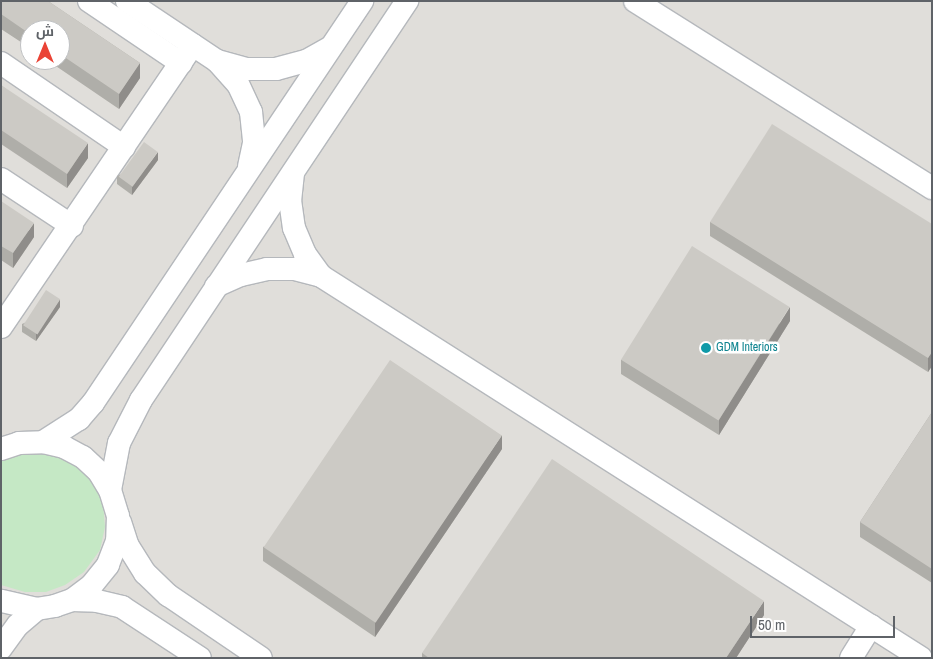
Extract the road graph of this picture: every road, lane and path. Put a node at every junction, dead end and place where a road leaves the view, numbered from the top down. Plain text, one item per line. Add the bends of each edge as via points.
1 (89, 1) edge
2 (127, 1) edge
3 (362, 1) edge
4 (407, 1) edge
5 (635, 1) edge
6 (332, 47) junction
7 (187, 54) junction
8 (217, 61) junction
9 (1, 63) edge
10 (124, 147) junction
11 (293, 172) junction
12 (247, 173) junction
13 (1, 178) edge
14 (932, 188) edge
15 (72, 226) junction
16 (321, 276) junction
17 (216, 286) junction
18 (9, 298) edge
19 (1, 327) edge
20 (43, 442) junction
21 (1, 449) edge
22 (110, 490) junction
23 (118, 516) junction
24 (72, 600) junction
25 (1, 601) edge
26 (37, 609) junction
27 (871, 626) junction
28 (1, 648) edge
29 (200, 658) edge
30 (261, 658) edge
31 (851, 658) edge
32 (921, 658) edge

1 - 7 street
2 - 7 street
3 - 6 street
4 - 11 street
5 - 14 street
6 - 8 street via 306,61 276,69 246,69
6 - 12 street
7 - 8 street
7 - 10 street
8 - 12 street via 238,84 251,112 254,143
9 - 10 street
10 - 15 street
11 - 16 street via 290,200 294,228 305,254
11 - 17 street
12 - 20 street via 94,403 79,418
13 - 15 street
15 - 18 street
16 - 17 street via 295,269 267,269 241,275
16 - 27 street
17 - 22 street via 129,420 120,443
18 - 19 street
20 - 21 street via 19,443
20 - 22 street via 64,447 83,457 99,472
22 - 23 street
23 - 24 street via 116,541 108,565 92,585
23 - 30 street via 128,546 145,573 168,595
24 - 26 street
24 - 29 street via 97,600 122,607
25 - 26 street
26 - 28 street via 18,625
27 - 31 street
27 - 32 street

